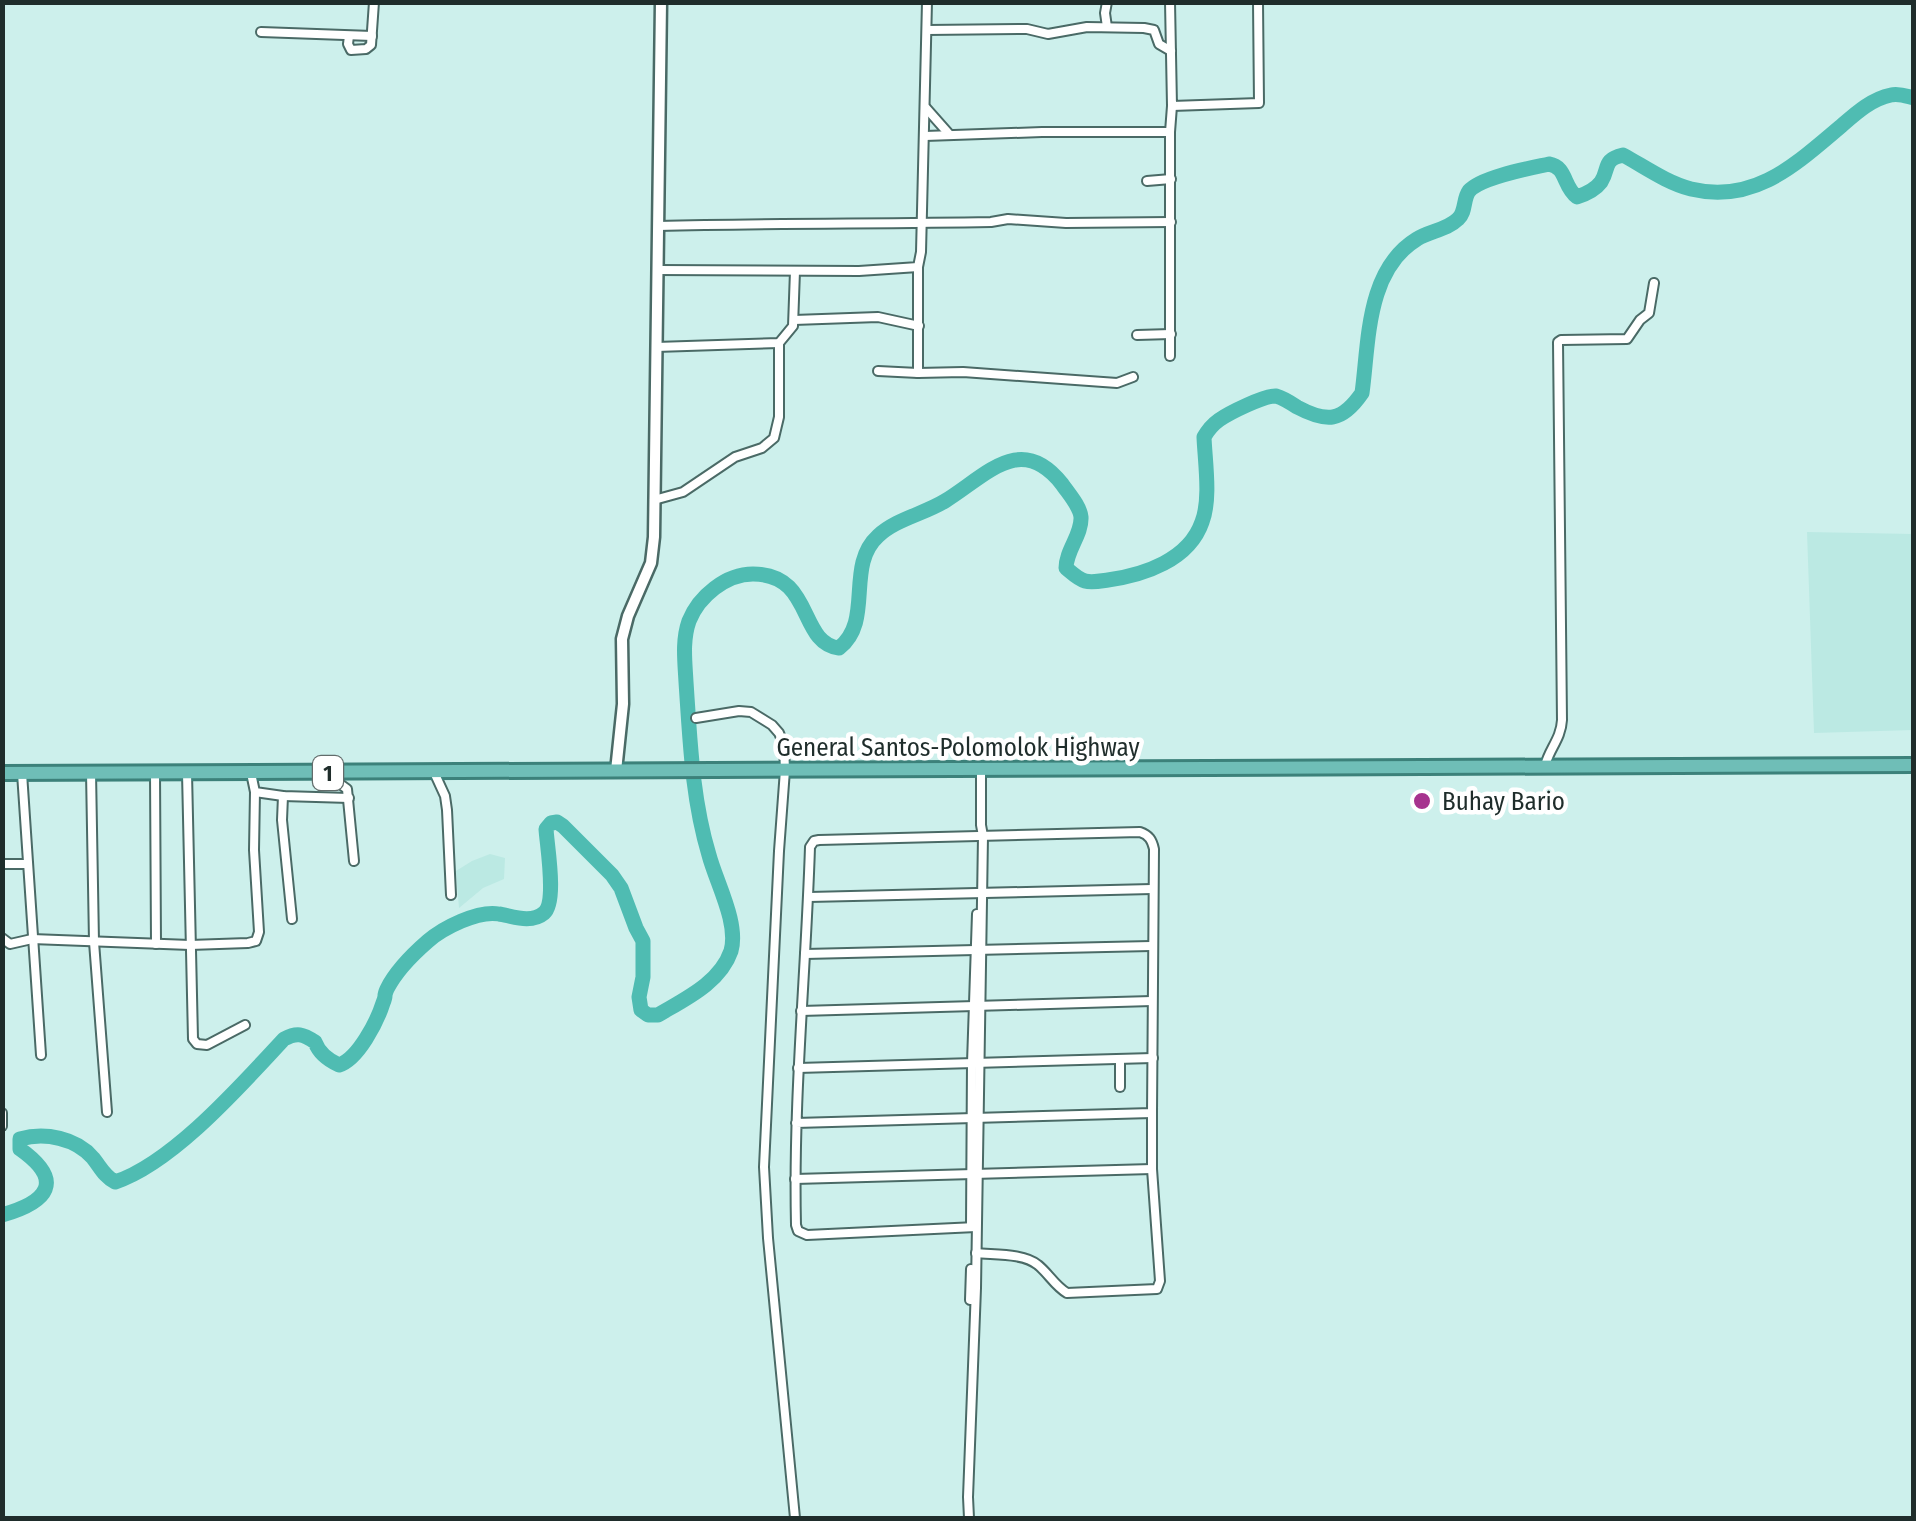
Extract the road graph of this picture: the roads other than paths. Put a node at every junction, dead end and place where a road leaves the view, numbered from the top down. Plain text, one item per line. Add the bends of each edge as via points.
1 (374, 2) edge
2 (661, 2) edge
3 (927, 2) edge
4 (1108, 2) edge
5 (1170, 2) edge
6 (1258, 2) edge
7 (1107, 27) junction
8 (927, 30) junction
9 (260, 32) dead end
10 (349, 36) junction
11 (372, 36) junction
12 (1171, 51) junction
13 (1172, 106) junction
14 (926, 108) junction
15 (1170, 132) junction
16 (950, 135) junction
17 (925, 136) junction
18 (1170, 179) junction
19 (1147, 181) dead end
20 (1171, 222) junction
21 (920, 223) junction
22 (658, 226) junction
23 (918, 268) junction
24 (657, 270) junction
25 (795, 271) junction
26 (1654, 283) dead end
27 (794, 320) junction
28 (918, 326) junction
29 (1136, 334) dead end
30 (1170, 334) junction
31 (779, 343) junction
32 (656, 348) junction
33 (1170, 356) dead end
34 (920, 358) junction
35 (878, 371) dead end
36 (918, 373) junction
37 (942, 373) junction
38 (1133, 377) dead end
39 (654, 500) junction
40 (696, 718) dead end
41 (1914, 765) edge
42 (1545, 766) junction
43 (981, 769) junction
44 (785, 770) junction
45 (616, 771) junction
46 (92, 772) junction
47 (154, 772) junction
48 (434, 772) junction
49 (2, 773) edge
50 (22, 773) junction
51 (187, 773) junction
52 (252, 773) junction
53 (325, 773) junction
54 (254, 792) junction
55 (283, 796) junction
56 (349, 798) junction
57 (980, 836) junction
58 (354, 862) dead end
59 (2, 864) edge
60 (28, 864) junction
61 (1152, 890) junction
62 (980, 893) junction
63 (451, 894) dead end
64 (808, 897) junction
65 (292, 919) dead end
66 (2, 938) edge
67 (32, 939) junction
68 (94, 942) junction
69 (156, 944) junction
70 (190, 945) junction
71 (1152, 946) junction
72 (979, 951) junction
73 (805, 954) junction
74 (1152, 1002) junction
75 (978, 1006) junction
76 (801, 1011) junction
77 (245, 1026) dead end
78 (41, 1054) dead end
79 (1153, 1058) junction
80 (1120, 1059) junction
81 (976, 1063) junction
82 (798, 1068) junction
83 (1120, 1086) dead end
84 (2, 1112) edge
85 (107, 1112) dead end
86 (1152, 1113) junction
87 (975, 1117) junction
88 (796, 1122) junction
89 (2, 1126) edge
90 (1152, 1169) junction
91 (974, 1174) junction
92 (795, 1179) junction
93 (973, 1227) junction
94 (976, 1253) junction
95 (973, 1288) junction
96 (795, 1518) edge
97 (969, 1518) edge

1 - 11 street
2 - 22 street
3 - 8 street
4 - 7 street
5 - 12 street
6 - 13 street via 1259,103
7 - 8 street via 1048,34
7 - 12 street via 1153,29
8 - 14 street
9 - 10 street
10 - 11 street
10 - 11 street via 348,48 356,50 370,48
12 - 13 street
13 - 15 street
14 - 16 street
14 - 17 street
15 - 16 street
15 - 18 street
16 - 17 street
17 - 21 street
18 - 19 street
18 - 20 street
20 - 21 street
20 - 30 street
21 - 22 street
21 - 23 street
22 - 24 street
23 - 25 street
23 - 28 street
24 - 25 street
24 - 32 street
25 - 27 street
26 - 42 street via 1649,313 1627,339 1558,342 1562,720
27 - 28 street via 878,317
27 - 31 street
28 - 34 street
29 - 30 street
30 - 33 street
31 - 32 street
31 - 39 street via 774,438 683,492
32 - 39 street
34 - 36 street
34 - 37 street
35 - 36 street
36 - 37 street
37 - 38 street via 1117,382
39 - 45 street via 651,562 622,638
40 - 44 street via 739,711 760,717 779,733
41 - 42 highway, General Santos-Polomolok Highway / 1
42 - 43 highway, General Santos-Polomolok Highway / 1
43 - 44 highway, General Santos-Polomolok Highway / 1
43 - 57 street
44 - 45 highway, General Santos-Polomolok Highway / 1
44 - 96 street via 764,1167
45 - 48 highway, General Santos-Polomolok Highway / 1
46 - 47 highway, General Santos-Polomolok Highway / 1
46 - 50 highway, General Santos-Polomolok Highway / 1
46 - 68 street
47 - 51 highway, General Santos-Polomolok Highway / 1
47 - 69 street
48 - 53 highway, General Santos-Polomolok Highway / 1
48 - 63 street via 447,810
49 - 50 highway, General Santos-Polomolok Highway / 1
50 - 60 street
51 - 52 highway, General Santos-Polomolok Highway / 1
51 - 70 street
52 - 53 highway, General Santos-Polomolok Highway / 1
52 - 54 street
53 - 56 street
54 - 55 street
54 - 70 street via 258,938
55 - 56 street
55 - 65 street
56 - 58 street
57 - 61 street via 1140,832 1152,842
57 - 62 street
57 - 64 street via 814,841
59 - 60 street
60 - 67 street
61 - 62 street
61 - 71 street
62 - 64 street
62 - 72 street
64 - 73 street
66 - 67 street via 10,944
67 - 68 street
67 - 78 street
68 - 69 street
68 - 85 street
69 - 70 street
70 - 77 street via 194,1042 207,1045
71 - 72 street
71 - 74 street
72 - 73 street
72 - 75 street
73 - 76 street
74 - 75 street
74 - 79 street
75 - 76 street
75 - 81 street
76 - 82 street
79 - 80 street
79 - 86 street
80 - 81 street
80 - 83 street
81 - 82 street
81 - 87 street
82 - 88 street
84 - 89 street
86 - 87 street
86 - 90 street
87 - 88 street
87 - 91 street
88 - 92 street
90 - 91 street
90 - 94 street via 1156,1288 1068,1293 1031,1261
91 - 92 street
91 - 93 street
92 - 93 street via 802,1234
93 - 94 street
93 - 95 street
94 - 95 street
95 - 97 street via 964,1483

